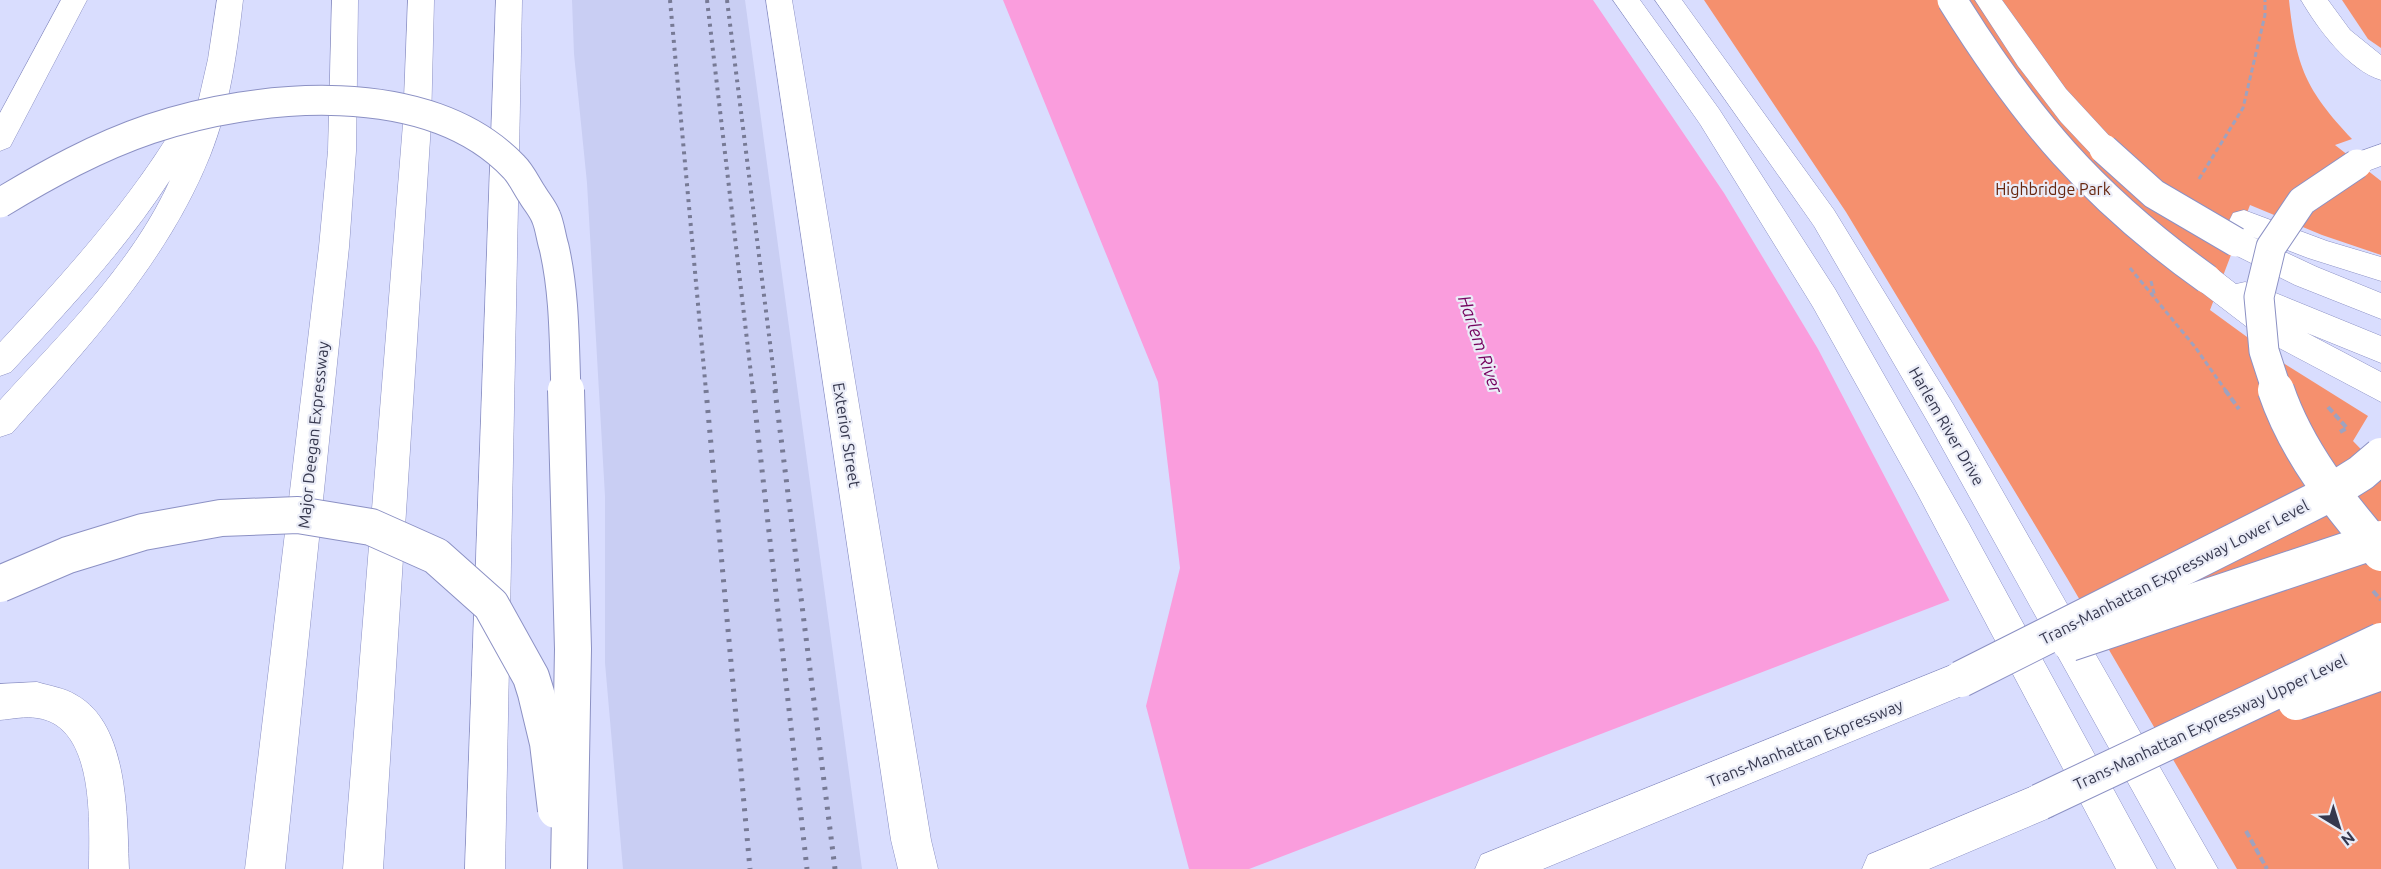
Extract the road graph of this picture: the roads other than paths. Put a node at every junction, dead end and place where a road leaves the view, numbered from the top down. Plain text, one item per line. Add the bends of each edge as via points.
1 (74, 0) edge
2 (230, 0) edge
3 (345, 0) edge
4 (421, 0) edge
5 (509, 0) edge
6 (779, 0) edge
7 (1626, 0) edge
8 (1668, 0) edge
9 (1952, 0) edge
10 (1988, 0) edge
11 (2314, 0) edge
12 (225, 35) junction
13 (2381, 70) edge
14 (0, 140) edge
15 (2369, 159) edge
16 (0, 203) edge
17 (2240, 232) junction
18 (2381, 269) edge
19 (2207, 279) junction
20 (2381, 306) edge
21 (2381, 350) edge
22 (0, 363) edge
23 (2381, 388) edge
24 (0, 423) edge
25 (2381, 456) edge
26 (2381, 539) edge
27 (2381, 553) edge
28 (0, 584) edge
29 (2381, 641) edge
30 (2381, 672) edge
31 (1961, 680) junction
32 (0, 702) edge
33 (2040, 802) junction
34 (110, 869) edge
35 (265, 869) edge
36 (363, 869) edge
37 (485, 869) edge
38 (560, 869) edge
39 (570, 869) edge
40 (918, 869) edge
41 (1495, 869) edge
42 (1882, 869) edge
43 (2137, 869) edge
44 (2198, 869) edge

1 - 14 main road
2 - 12 main road
3 - 35 main road, Major Deegan Expressway via 343,129 334,247
4 - 36 main road via 417,124
5 - 37 main road
6 - 40 main road, Exterior Street
7 - 43 main road via 1715,124 1835,316
8 - 44 main road, Harlem River Drive via 1824,218 1947,424
9 - 19 main road, bridge via 1999,76 2050,144 2138,229
10 - 17 main road, bridge via 2038,75 2104,148 2154,194
11 - 13 main road via 2340,37
12 - 22 main road via 200,104 155,182 96,258
12 - 24 main road via 206,130 170,206 107,300
15 - 27 main road, bridge via 2313,189 2288,215 2268,254 2259,313 2264,354 2298,441 2327,488
16 - 39 main road, bridge via 83,156 135,134 188,117 298,99 375,102 447,121 481,138 523,176 551,224 562,283 575,614
17 - 18 main road via 2311,247
17 - 20 main road via 2306,276
19 - 21 main road
19 - 23 main road via 2275,331
25 - 31 main road, Trans-Manhattan Expressway Lower Level, bridge via 2321,498
26 - 31 main road, bridge
28 - 38 main road, bridge via 111,540 170,524 230,516 285,514 339,520 384,531 427,550 480,592 510,633 531,676 546,735
29 - 33 main road, Trans-Manhattan Expressway Upper Level, bridge
30 - 33 main road, bridge
31 - 41 main road, Trans-Manhattan Expressway
32 - 34 main road via 41,700 62,705 87,729 103,771
33 - 42 main road

